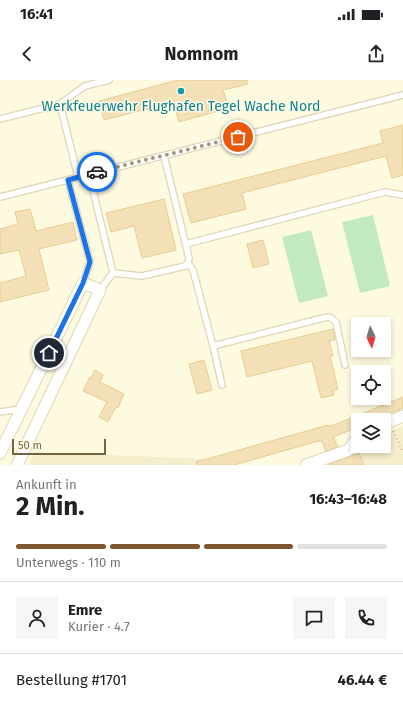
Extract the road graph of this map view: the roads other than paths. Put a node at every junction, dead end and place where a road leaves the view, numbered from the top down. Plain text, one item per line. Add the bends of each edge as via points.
1 (109, 80) edge
2 (403, 95) edge
3 (60, 104) junction
4 (0, 118) edge
5 (164, 156) junction
6 (89, 174) junction
7 (78, 177) junction
8 (68, 180) junction
9 (403, 194) edge
10 (0, 197) edge
11 (186, 244) junction
12 (188, 263) junction
13 (113, 273) junction
14 (83, 283) junction
15 (100, 290) junction
16 (213, 346) junction
17 (346, 365) dead end
18 (222, 385) dead end
19 (22, 409) junction
20 (0, 412) edge
21 (403, 416) edge
22 (391, 421) edge
23 (351, 447) edge
24 (0, 453) edge
25 (312, 464) edge
26 (17, 465) edge

1 - 3 lane via 85,86
2 - 5 lane
3 - 4 lane
3 - 7 lane
5 - 6 lane
5 - 11 lane
6 - 7 lane
6 - 13 lane
7 - 8 lane
8 - 10 lane
8 - 14 lane via 90,262
9 - 11 lane via 385,192
11 - 12 lane
12 - 13 lane via 185,266 142,276
12 - 16 lane via 193,270
13 - 15 lane
14 - 15 street
14 - 19 street
15 - 26 street
16 - 17 lane via 327,317 336,322
16 - 18 lane
19 - 20 lane
19 - 24 street
21 - 22 street
23 - 25 street via 349,450

